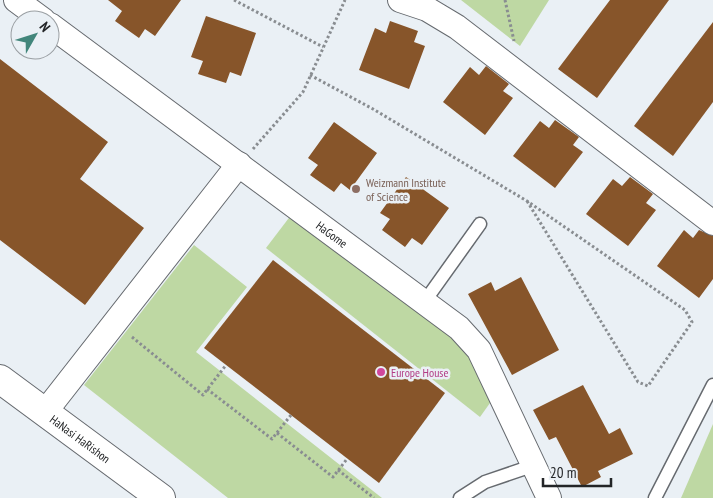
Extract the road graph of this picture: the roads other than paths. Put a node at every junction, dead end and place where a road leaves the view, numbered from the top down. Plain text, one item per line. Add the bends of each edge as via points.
1 (16, 0) edge
2 (400, 0) edge
3 (30, 10) edge
4 (60, 32) edge
5 (239, 164) junction
6 (713, 223) edge
7 (480, 224) dead end
8 (425, 301) junction
9 (0, 379) edge
10 (713, 385) edge
11 (45, 412) junction
12 (532, 466) junction
13 (161, 498) edge
14 (460, 498) edge
15 (549, 498) edge
16 (656, 498) edge

1 - 3 street
2 - 6 street via 427,9 457,27
4 - 5 street, HaGome
5 - 8 street, HaGome
5 - 11 street
7 - 8 lane
8 - 12 street, HaGome via 459,328 479,350
9 - 11 street, HaNasi HaRishon
10 - 16 lane
11 - 13 street, HaNasi HaRishon
12 - 14 lane via 485,482
12 - 15 street, HaGome

